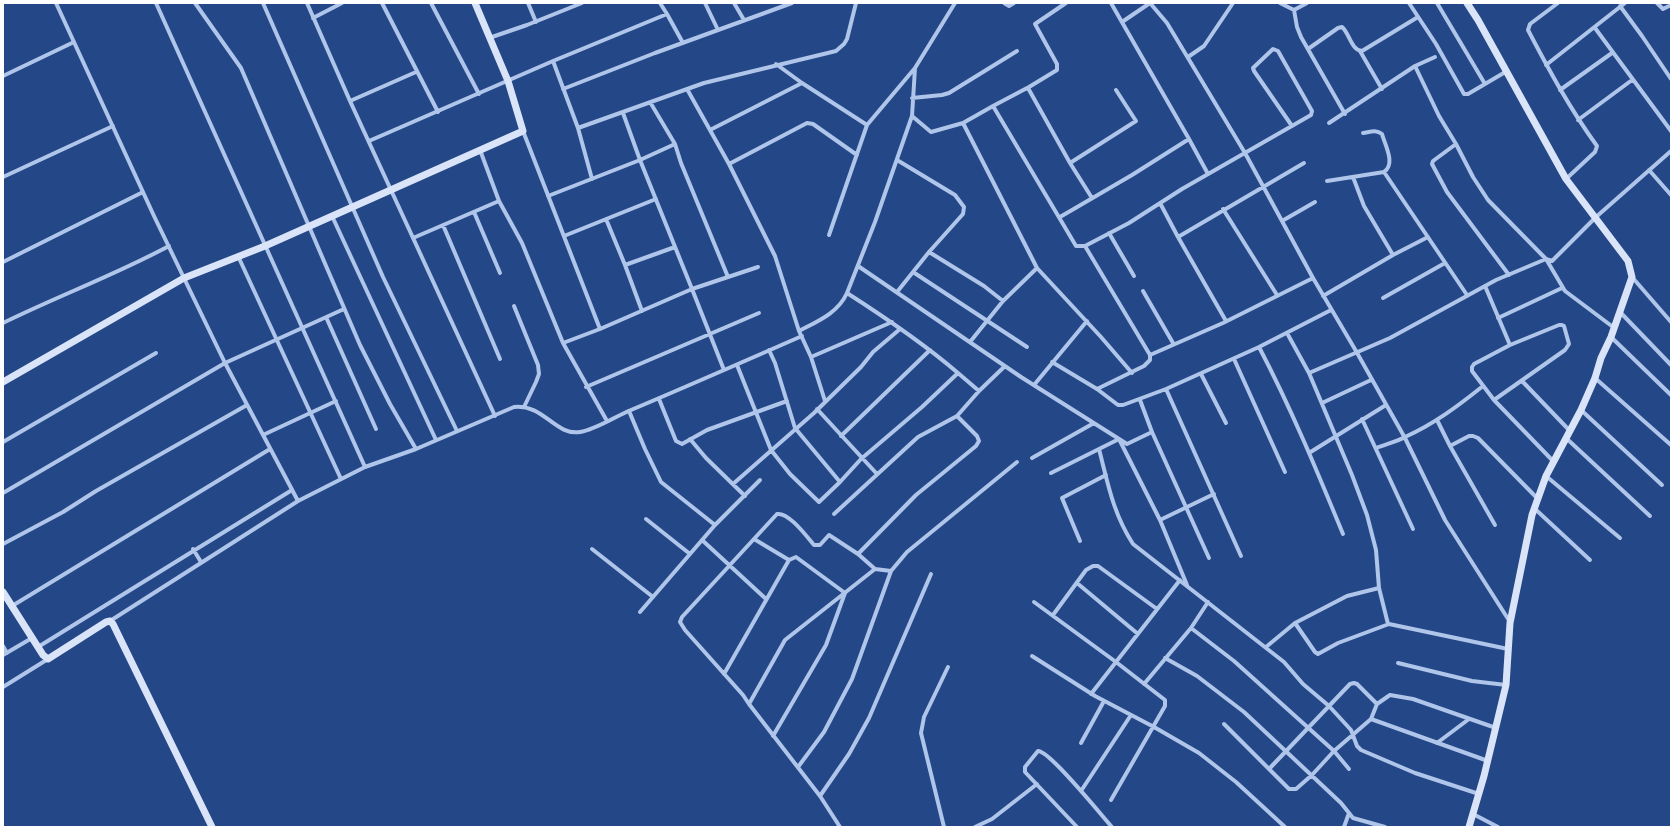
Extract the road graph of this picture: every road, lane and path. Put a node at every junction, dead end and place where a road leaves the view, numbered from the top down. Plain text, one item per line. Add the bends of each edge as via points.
1 (56, 3) edge
2 (156, 3) edge
3 (196, 3) edge
4 (263, 3) edge
5 (307, 3) edge
6 (342, 3) edge
7 (382, 3) edge
8 (431, 3) edge
9 (474, 3) edge
10 (528, 3) edge
11 (582, 3) edge
12 (661, 3) edge
13 (705, 3) edge
14 (734, 3) edge
15 (792, 3) edge
16 (856, 3) edge
17 (955, 3) edge
18 (1004, 3) edge
19 (1014, 3) edge
20 (1066, 3) edge
21 (1111, 3) edge
22 (1150, 3) edge
23 (1233, 3) edge
24 (1280, 3) edge
25 (1307, 3) edge
26 (1409, 3) edge
27 (1438, 3) edge
28 (1467, 3) edge
29 (1558, 3) edge
30 (1624, 3) edge
31 (1657, 3) edge
32 (782, 4) edge
33 (1671, 5) edge
34 (1620, 6) junction
35 (1294, 10) junction
36 (667, 14) junction
37 (1418, 17) junction
38 (313, 18) junction
39 (744, 20) junction
40 (536, 22) junction
41 (1122, 22) junction
42 (1595, 28) junction
43 (718, 30) junction
44 (489, 38) junction
45 (74, 42) junction
46 (683, 43) junction
47 (1308, 49) junction
48 (1017, 51) dead end
49 (1360, 51) junction
50 (1612, 53) junction
51 (1188, 57) junction
52 (1435, 57) dead end
53 (553, 61) junction
54 (776, 64) junction
55 (1546, 65) junction
56 (1415, 66) junction
57 (915, 68) junction
58 (1507, 71) junction
59 (416, 72) junction
60 (3, 76) edge
61 (1671, 79) edge
62 (1632, 80) junction
63 (508, 81) junction
64 (802, 83) junction
65 (1485, 84) junction
66 (1028, 88) junction
67 (563, 89) junction
68 (687, 89) junction
69 (1382, 89) junction
70 (1116, 90) dead end
71 (1560, 90) junction
72 (479, 94) junction
73 (912, 98) junction
74 (350, 101) junction
75 (650, 102) junction
76 (993, 106) junction
77 (438, 112) junction
78 (623, 112) junction
79 (1345, 114) junction
80 (912, 116) junction
81 (1578, 120) junction
82 (963, 123) junction
83 (1329, 123) dead end
84 (867, 125) junction
85 (113, 126) junction
86 (1292, 126) junction
87 (578, 128) junction
88 (710, 130) junction
89 (524, 131) junction
90 (1671, 131) edge
91 (1363, 133) dead end
92 (1189, 138) junction
93 (369, 141) junction
94 (675, 144) junction
95 (1456, 144) junction
96 (480, 150) junction
97 (1671, 151) edge
98 (1245, 153) junction
99 (857, 155) junction
100 (640, 160) junction
101 (897, 160) junction
102 (1070, 163) junction
103 (1304, 163) dead end
104 (729, 164) junction
105 (1649, 170) junction
106 (1384, 172) junction
107 (1208, 174) junction
108 (3, 177) edge
109 (1353, 177) junction
110 (592, 179) junction
111 (1566, 179) junction
112 (1327, 181) dead end
113 (1263, 186) junction
114 (390, 190) junction
115 (143, 192) junction
116 (1671, 195) edge
117 (548, 196) junction
118 (1092, 198) junction
119 (656, 199) junction
120 (499, 201) junction
121 (1314, 202) dead end
122 (1160, 203) junction
123 (352, 208) junction
124 (1223, 209) junction
125 (474, 212) junction
126 (332, 216) junction
127 (1060, 217) junction
128 (1596, 217) junction
129 (606, 219) junction
130 (1282, 221) junction
131 (443, 225) junction
132 (308, 226) junction
133 (1109, 233) junction
134 (830, 235) dead end
135 (564, 236) junction
136 (1178, 237) junction
137 (1428, 237) junction
138 (413, 238) junction
139 (169, 246) junction
140 (265, 246) junction
141 (1085, 246) junction
142 (675, 247) junction
143 (929, 252) junction
144 (1392, 255) junction
145 (238, 256) junction
146 (1546, 259) junction
147 (3, 262) edge
148 (1445, 263) junction
149 (625, 265) junction
150 (858, 266) junction
151 (758, 267) dead end
152 (1037, 268) junction
153 (913, 272) junction
154 (500, 273) dead end
155 (1509, 274) junction
156 (728, 276) junction
157 (1134, 276) dead end
158 (1632, 277) junction
159 (184, 278) junction
160 (1313, 278) junction
161 (1485, 286) junction
162 (692, 288) junction
163 (1562, 288) junction
164 (1143, 291) dead end
165 (897, 292) junction
166 (848, 293) junction
167 (1277, 295) junction
168 (1466, 295) junction
169 (1323, 296) junction
170 (1383, 298) dead end
171 (1003, 301) junction
172 (514, 306) dead end
173 (344, 309) junction
174 (1331, 310) junction
175 (642, 311) junction
176 (1619, 312) junction
177 (759, 314) dead end
178 (326, 317) junction
179 (1498, 318) junction
180 (988, 320) junction
181 (1086, 321) junction
182 (1226, 321) junction
183 (892, 322) junction
184 (1671, 322) edge
185 (3, 323) edge
186 (302, 327) junction
187 (1613, 327) junction
188 (600, 329) junction
189 (900, 329) junction
190 (799, 331) junction
191 (1286, 333) junction
192 (710, 335) junction
193 (802, 336) junction
194 (1611, 337) junction
195 (276, 340) junction
196 (970, 342) junction
197 (563, 343) junction
198 (1173, 343) junction
199 (1510, 345) junction
200 (1027, 347) dead end
201 (1259, 347) junction
202 (769, 350) junction
203 (930, 350) junction
204 (1356, 351) junction
205 (156, 353) dead end
206 (1150, 355) junction
207 (811, 358) junction
208 (500, 359) dead end
209 (1234, 359) junction
210 (1052, 362) junction
211 (225, 363) junction
212 (737, 365) junction
213 (1671, 365) edge
214 (1005, 366) junction
215 (724, 370) junction
216 (1132, 372) junction
217 (958, 373) junction
218 (1309, 373) junction
219 (1201, 374) junction
220 (1595, 378) junction
221 (1371, 380) junction
222 (1522, 381) junction
223 (3, 382) edge
224 (1034, 385) junction
225 (1483, 386) junction
226 (586, 387) junction
227 (1097, 389) junction
228 (1166, 389) junction
229 (979, 392) junction
230 (1671, 395) edge
231 (659, 399) junction
232 (1140, 400) junction
233 (1494, 400) junction
234 (336, 401) junction
235 (787, 401) junction
236 (825, 401) junction
237 (1322, 403) junction
238 (247, 405) junction
239 (1386, 405) junction
240 (524, 407) junction
241 (817, 409) junction
242 (1581, 410) junction
243 (629, 411) junction
244 (755, 412) junction
245 (310, 413) junction
246 (495, 416) junction
247 (957, 416) junction
248 (1362, 419) junction
249 (1437, 420) junction
250 (607, 421) junction
251 (1094, 423) junction
252 (1226, 423) dead end
253 (795, 428) junction
254 (376, 429) dead end
255 (1570, 431) junction
256 (457, 432) junction
257 (1152, 432) junction
258 (264, 435) junction
259 (840, 436) junction
260 (1336, 437) junction
261 (1404, 438) junction
262 (1566, 438) junction
263 (1119, 439) junction
264 (436, 440) junction
265 (690, 440) junction
266 (3, 442) edge
267 (1671, 445) edge
268 (1450, 446) junction
269 (1376, 448) junction
270 (270, 449) junction
271 (416, 449) junction
272 (1099, 449) junction
273 (771, 450) junction
274 (1309, 453) junction
275 (861, 458) junction
276 (1032, 458) dead end
277 (1553, 461) junction
278 (1017, 462) dead end
279 (365, 468) junction
280 (1285, 472) dead end
281 (1052, 473) dead end
282 (877, 474) junction
283 (1106, 475) junction
284 (1546, 476) junction
285 (341, 479) junction
286 (760, 480) dead end
287 (840, 482) junction
288 (733, 484) junction
289 (1662, 485) dead end
290 (292, 490) junction
291 (3, 494) edge
292 (1214, 494) junction
293 (745, 496) junction
294 (1538, 498) junction
295 (298, 501) junction
296 (1187, 508) junction
297 (1534, 508) junction
298 (834, 514) dead end
299 (1650, 516) dead end
300 (646, 519) dead end
301 (1160, 520) junction
302 (715, 525) junction
303 (1495, 525) dead end
304 (1413, 529) dead end
305 (1343, 534) dead end
306 (1620, 538) dead end
307 (702, 540) junction
308 (754, 540) junction
309 (1080, 541) dead end
310 (3, 544) edge
311 (193, 549) junction
312 (592, 549) dead end
313 (690, 554) junction
314 (858, 554) junction
315 (1241, 556) dead end
316 (1209, 558) dead end
317 (789, 560) junction
318 (1590, 560) dead end
319 (201, 562) junction
320 (729, 564) junction
321 (875, 570) junction
322 (891, 571) junction
323 (931, 574) dead end
324 (1180, 580) junction
325 (1077, 583) junction
326 (1187, 586) junction
327 (1379, 588) junction
328 (3, 592) edge
329 (845, 593) junction
330 (653, 597) junction
331 (766, 600) junction
332 (1034, 602) dead end
333 (1208, 602) junction
334 (12, 606) junction
335 (1157, 609) junction
336 (640, 612) dead end
337 (1052, 615) junction
338 (110, 621) junction
339 (1295, 623) junction
340 (1510, 623) junction
341 (1388, 624) junction
342 (1191, 628) junction
343 (1138, 634) junction
344 (32, 638) junction
345 (3, 646) edge
346 (38, 647) junction
347 (1266, 648) junction
348 (1508, 649) junction
349 (5, 654) edge
350 (1032, 656) dead end
351 (1165, 658) junction
352 (48, 659) junction
353 (1116, 662) junction
354 (1398, 663) dead end
355 (948, 667) dead end
356 (724, 674) junction
357 (1144, 684) junction
358 (1506, 685) junction
359 (3, 687) edge
360 (1091, 694) junction
361 (1104, 701) junction
362 (749, 704) junction
363 (1377, 704) junction
364 (1329, 706) junction
365 (1131, 715) junction
366 (1371, 719) junction
367 (1469, 719) junction
368 (1224, 724) dead end
369 (1154, 727) junction
370 (1308, 728) junction
371 (1496, 728) junction
372 (774, 736) junction
373 (1354, 736) junction
374 (1081, 743) dead end
375 (1437, 743) junction
376 (1286, 750) junction
377 (1334, 751) junction
378 (1488, 761) junction
379 (798, 768) junction
380 (1269, 769) junction
381 (1349, 769) dead end
382 (1312, 775) junction
383 (1037, 784) junction
384 (1081, 792) junction
385 (1479, 794) junction
386 (820, 796) junction
387 (1111, 800) dead end
388 (1349, 813) junction
389 (1473, 814) junction
390 (212, 827) edge
391 (840, 827) edge
392 (944, 827) edge
393 (975, 827) edge
394 (1077, 827) edge
395 (1112, 827) edge
396 (1285, 827) edge
397 (1344, 827) edge
398 (1385, 827) edge
399 (1469, 827) edge
400 (1498, 827) edge

1 - 45 street
2 - 140 street
3 - 132 street via 242,68
4 - 123 street
5 - 38 street
6 - 38 street
7 - 59 street
8 - 72 street
9 - 44 street
10 - 40 street
11 - 40 street
12 - 36 street
13 - 43 street
14 - 39 street
15 - 32 street
16 - 54 street via 850,34 840,48
17 - 57 street
18 - 19 street via 1009,6
20 - 66 street via 1035,24 1058,68 1056,72
21 - 41 street
22 - 41 street
22 - 51 street via 1167,23
23 - 51 street via 1204,46
24 - 35 street
25 - 35 street
26 - 37 street
27 - 65 street
28 - 58 street
29 - 55 street via 1530,24 1528,30
30 - 34 street
31 - 33 street via 1663,9
32 - 39 street
34 - 42 street
34 - 61 street
35 - 47 street via 1297,28
36 - 46 street
36 - 53 street
37 - 49 street
37 - 65 street via 1462,92 1468,94
38 - 74 street
39 - 43 street
40 - 44 street
41 - 92 street
42 - 50 street
42 - 55 street
43 - 46 street
44 - 63 street
45 - 60 street
45 - 85 street
46 - 67 street
47 - 49 street via 1338,28 1342,28
47 - 79 street
48 - 73 street via 949,93
49 - 69 street
50 - 62 street
50 - 71 street
51 - 98 street
52 - 56 street
53 - 63 street
53 - 67 street
54 - 64 street
54 - 68 street
55 - 71 street
56 - 69 street
56 - 95 street via 1439,116
57 - 73 street
57 - 84 street
58 - 65 street
58 - 111 street
59 - 74 street
59 - 77 street
62 - 81 street
62 - 90 street
63 - 72 street
63 - 89 street
64 - 84 street
64 - 88 street
66 - 76 street
66 - 102 street
67 - 87 street
68 - 75 street
68 - 88 street
69 - 79 street
70 - 102 street via 1136,121
71 - 81 street
72 - 77 street
73 - 80 street
74 - 93 street
75 - 78 street
75 - 94 street
76 - 82 street
76 - 127 street
77 - 93 street
78 - 87 street
78 - 100 street
79 - 83 street
80 - 82 street via 931,132
80 - 101 street
81 - 111 street via 1597,149
82 - 152 street
84 - 99 street
85 - 108 street
85 - 115 street
86 - 86 street via 1311,115 1312,111 1278,51 1273,49 1253,68
86 - 98 street
87 - 110 street
88 - 104 street
89 - 96 street
89 - 117 street
91 - 106 street via 1378,131 1382,134 1390,161 1389,168
92 - 107 street
92 - 118 street
93 - 114 street
94 - 100 street
94 - 156 street
95 - 146 street via 1488,200
95 - 155 street via 1432,164 1447,192
96 - 114 street
96 - 120 street
97 - 105 street
98 - 107 street
98 - 113 street
99 - 104 street via 813,124 807,123
99 - 134 street
100 - 110 street
100 - 119 street
101 - 143 street via 955,194 964,207 963,214
101 - 150 street
102 - 118 street
103 - 113 street
104 - 190 street via 775,256
105 - 116 street
105 - 128 street
106 - 109 street
106 - 137 street
107 - 122 street
109 - 112 street
109 - 144 street via 1364,206
110 - 117 street
111 - 128 street
113 - 124 street
113 - 130 street
114 - 123 street
114 - 138 street
115 - 139 street
115 - 147 street
117 - 135 street
118 - 127 street
119 - 129 street
119 - 142 street
120 - 125 street
120 - 197 street via 522,243
121 - 130 street
122 - 133 street
122 - 136 street
123 - 126 street
123 - 256 street
124 - 136 street
124 - 167 street
125 - 131 street
125 - 154 street
126 - 132 street
126 - 264 street
127 - 141 street via 1076,246
128 - 146 street via 1552,261
128 - 158 street via 1628,262
129 - 135 street
129 - 149 street
130 - 160 street
131 - 138 street
131 - 208 street
132 - 140 street
132 - 173 street
133 - 141 street
133 - 157 street
135 - 188 street
136 - 182 street
137 - 144 street
137 - 148 street
138 - 246 street
139 - 159 street
139 - 185 street
140 - 145 street
140 - 186 street
141 - 206 street
142 - 149 street
142 - 162 street
143 - 153 street
143 - 171 street via 984,286
144 - 169 street
145 - 159 street
145 - 195 street
146 - 155 street
146 - 163 street
148 - 168 street
148 - 170 street
149 - 175 street
150 - 165 street
150 - 166 street
151 - 156 street
152 - 171 street
152 - 181 street
153 - 165 street
153 - 180 street
155 - 161 street
156 - 162 street
158 - 176 street
158 - 184 street
159 - 211 street
159 - 223 street
160 - 167 street
160 - 169 street
161 - 168 street
161 - 179 street
162 - 175 street
162 - 192 street
163 - 179 street
163 - 187 street
164 - 198 street
165 - 196 street
166 - 183 street
166 - 190 street via 832,313
167 - 182 street
168 - 204 street via 1390,338
169 - 174 street
171 - 180 street
172 - 240 street via 538,365 539,374
173 - 178 street
173 - 271 street via 390,404
174 - 191 street
174 - 204 street
175 - 188 street
176 - 187 street
176 - 213 street
177 - 192 street
178 - 186 street
178 - 254 street
179 - 199 street
180 - 196 street
180 - 200 street
181 - 210 street
181 - 216 street
182 - 198 street
183 - 189 street
183 - 207 street
186 - 195 street
186 - 234 street
187 - 194 street
188 - 197 street
189 - 203 street
189 - 236 street via 873,352
190 - 193 street
191 - 201 street
191 - 218 street
192 - 215 street
192 - 226 street
193 - 202 street
193 - 207 street
194 - 220 street
194 - 230 street
195 - 211 street
195 - 245 street
196 - 214 street
197 - 226 street
198 - 206 street
199 - 222 street via 1562,324 1565,328 1569,344 1565,350
199 - 225 street via 1472,367 1472,371
201 - 209 street
201 - 274 street
202 - 212 street
202 - 235 street
203 - 217 street
203 - 259 street
204 - 218 street
204 - 221 street
205 - 266 street
206 - 216 street via 1147,364
207 - 236 street
209 - 219 street
209 - 280 street
210 - 224 street
210 - 227 street
211 - 238 street
211 - 291 street
212 - 215 street
212 - 244 street
214 - 224 street
214 - 229 street
215 - 231 street
216 - 227 street
217 - 229 street
217 - 275 street
218 - 237 street
219 - 228 street
219 - 252 street
220 - 242 street
220 - 267 street
221 - 237 street
221 - 239 street
222 - 233 street
222 - 255 street
224 - 251 street
225 - 233 street
225 - 249 street via 1457,408
226 - 250 street
227 - 232 street via 1118,405
228 - 232 street
228 - 292 street
229 - 247 street
231 - 243 street
231 - 265 street via 676,441 682,444
232 - 257 street
233 - 277 street
234 - 245 street
234 - 279 street
235 - 244 street
235 - 253 street
236 - 241 street
237 - 260 street
238 - 258 street
238 - 310 street
239 - 248 street
239 - 261 street
240 - 246 street via 514,407
240 - 250 street via 536,410 570,432 589,430
241 - 253 street
241 - 259 street
242 - 255 street
242 - 289 street
243 - 250 street
243 - 302 street via 661,482
244 - 265 street via 707,430
244 - 273 street
245 - 258 street
245 - 285 street
246 - 256 street
247 - 282 street via 918,437
247 - 314 street via 977,436 979,441 976,446 916,494
248 - 260 street
248 - 269 street
249 - 261 street
249 - 268 street
251 - 263 street
251 - 276 street
253 - 273 street
253 - 287 street
255 - 262 street
256 - 264 street
257 - 263 street via 1126,444
257 - 296 street
258 - 270 street
259 - 275 street
260 - 274 street
260 - 327 street via 1367,515 1376,550
261 - 269 street
261 - 340 street via 1445,520
262 - 277 street
262 - 299 street
263 - 272 street
263 - 301 street
264 - 271 street
265 - 288 street
268 - 294 street via 1469,436 1478,438
268 - 303 street
269 - 304 street
270 - 290 street
270 - 334 street
271 - 279 street
272 - 281 street
272 - 283 street
273 - 287 street via 818,502
273 - 288 street
274 - 305 street
275 - 282 street
275 - 287 street
277 - 284 street
278 - 322 street via 907,552
279 - 285 street
282 - 298 street
283 - 309 street via 1062,498
283 - 324 street via 1114,509 1133,544
284 - 294 street
284 - 306 street
285 - 295 street
286 - 293 street
288 - 293 street
290 - 295 street
290 - 311 street
292 - 296 street
292 - 315 street
293 - 302 street
294 - 297 street
295 - 319 street
296 - 301 street
296 - 316 street
297 - 318 street
297 - 340 street
300 - 313 street
301 - 326 street
302 - 307 street
307 - 313 street
307 - 320 street
308 - 314 street via 776,514 780,513 789,517 814,546 820,545 829,535
308 - 317 street
308 - 320 street
311 - 319 street
311 - 346 street
312 - 330 street
313 - 330 street
314 - 321 street
317 - 329 street via 796,557
317 - 331 street
319 - 338 street
320 - 331 street
320 - 356 street via 680,622 684,630
321 - 322 street
321 - 329 street
322 - 379 street via 852,679 824,732
323 - 386 street via 869,718 850,754
324 - 326 street
324 - 335 street
325 - 335 street via 1086,570 1093,566 1101,566
325 - 337 street
325 - 343 street
326 - 333 street
327 - 339 street via 1347,596
327 - 341 street
328 - 334 street
329 - 362 street via 785,640
329 - 372 street via 826,645
330 - 336 street
331 - 356 street
332 - 337 street
333 - 342 street
333 - 347 street
334 - 344 street
335 - 343 street
337 - 353 street
338 - 352 street
338 - 390 street
339 - 341 street via 1319,654 1338,643
339 - 347 street
340 - 348 street
341 - 348 street
342 - 351 street
342 - 370 street via 1234,661
343 - 353 street
344 - 346 street
344 - 349 street
345 - 349 street
346 - 352 street
347 - 364 street
348 - 358 street
350 - 360 street
351 - 357 street
351 - 376 street via 1197,676 1238,707
352 - 359 street
353 - 357 street
353 - 360 street
354 - 358 street
355 - 392 street via 924,717 920,733
356 - 362 street
357 - 369 street via 1165,700 1166,704
358 - 371 street
360 - 361 street
361 - 365 street
361 - 374 street
362 - 372 street
363 - 364 street via 1354,683
363 - 366 street
363 - 367 street via 1390,694
364 - 370 street
364 - 373 street
365 - 369 street
365 - 384 street
366 - 373 street
366 - 375 street
367 - 371 street
367 - 375 street
368 - 380 street
369 - 387 street
369 - 396 street via 1199,754 1236,782
370 - 376 street
370 - 377 street
371 - 378 street
372 - 379 street
373 - 377 street
373 - 385 street via 1361,750 1415,773
375 - 378 street
376 - 380 street
376 - 382 street
377 - 381 street
377 - 382 street
378 - 385 street
379 - 386 street
380 - 382 street via 1292,790
382 - 388 street
383 - 384 street via 1024,769 1040,750 1058,765
383 - 393 street via 992,819
383 - 394 street
384 - 395 street
385 - 389 street
386 - 391 street
388 - 397 street
388 - 398 street via 1353,818
389 - 399 street
389 - 400 street

